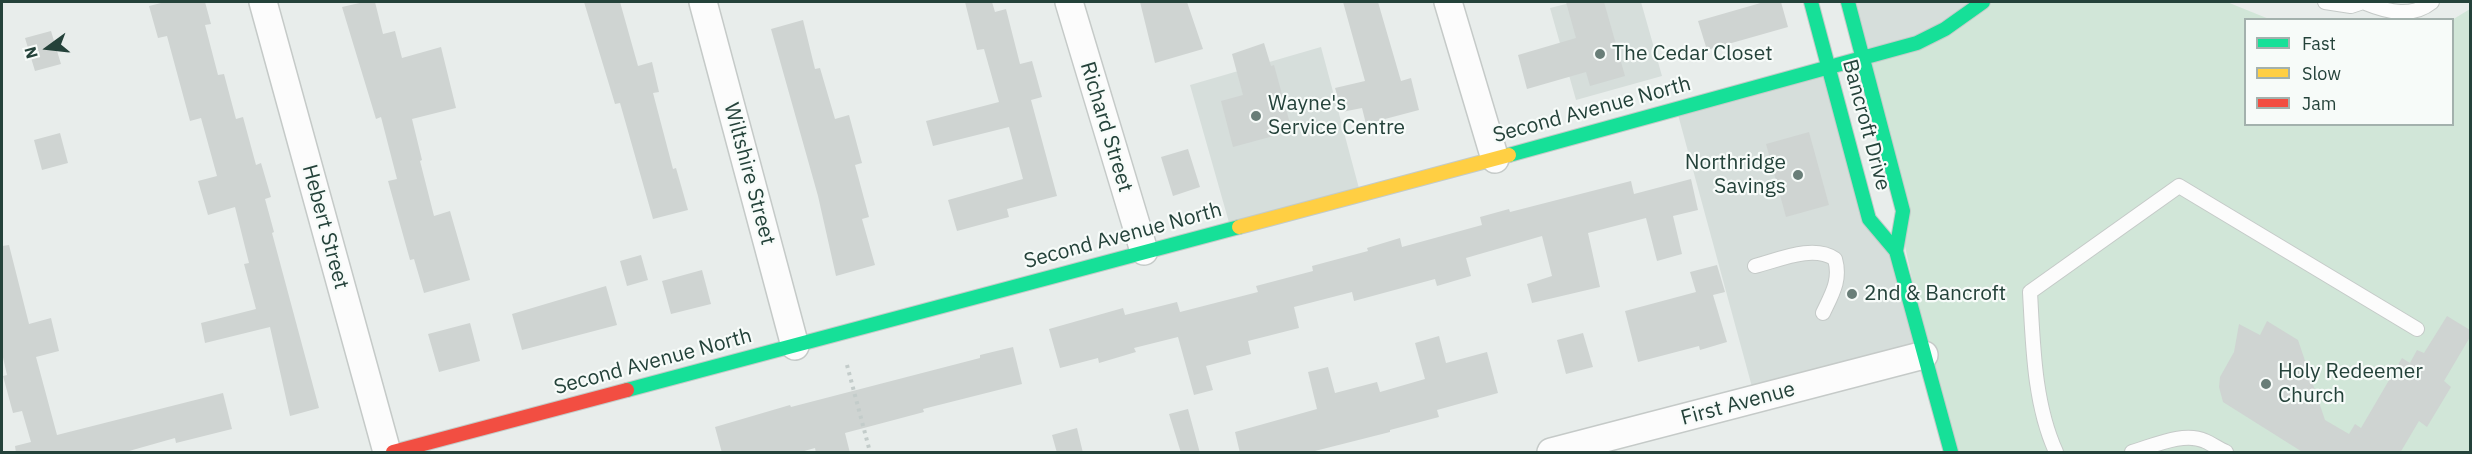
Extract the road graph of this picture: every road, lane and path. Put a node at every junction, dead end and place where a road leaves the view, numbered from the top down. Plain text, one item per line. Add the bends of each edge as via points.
1 (263, 2) edge
2 (703, 2) edge
3 (1069, 2) edge
4 (1448, 2) edge
5 (1811, 2) edge
6 (1848, 2) edge
7 (1983, 2) edge
8 (2325, 2) edge
9 (2363, 2) edge
10 (2432, 2) edge
11 (1863, 57) junction
12 (1828, 66) junction
13 (1495, 159) junction
14 (1144, 251) junction
15 (1896, 251) junction
16 (1755, 266) dead end
17 (1823, 313) dead end
18 (2417, 329) dead end
19 (795, 346) junction
20 (1924, 355) junction
21 (847, 365) dead end
22 (387, 453) edge
23 (393, 453) edge
24 (870, 453) edge
25 (1551, 453) edge
26 (1951, 453) edge
27 (2056, 453) edge
28 (2132, 453) edge
29 (2226, 453) edge

1 - 22 street, Hebert Street
2 - 19 street, Wiltshire Street
3 - 14 street, Richard Street
4 - 13 street
5 - 12 main road, Bancroft Drive
6 - 11 main road, Bancroft Drive
7 - 11 main road, Second Avenue North via 1917,43
8 - 9 lane via 2352,6
9 - 10 lane via 2403,13
11 - 12 main road, Second Avenue North
11 - 15 main road, Bancroft Drive via 1903,211
12 - 13 main road, Second Avenue North
12 - 15 main road, Bancroft Drive via 1869,219
13 - 14 main road, Second Avenue North
14 - 19 main road, Second Avenue North
15 - 20 main road, Bancroft Drive
16 - 17 lane via 1816,252 1835,259 1838,282
18 - 27 lane via 2179,186 2030,292 2039,393
19 - 23 main road, Second Avenue North
20 - 25 street, First Avenue
20 - 26 main road, Bancroft Drive
21 - 24 path
28 - 29 lane via 2190,438 2204,440

